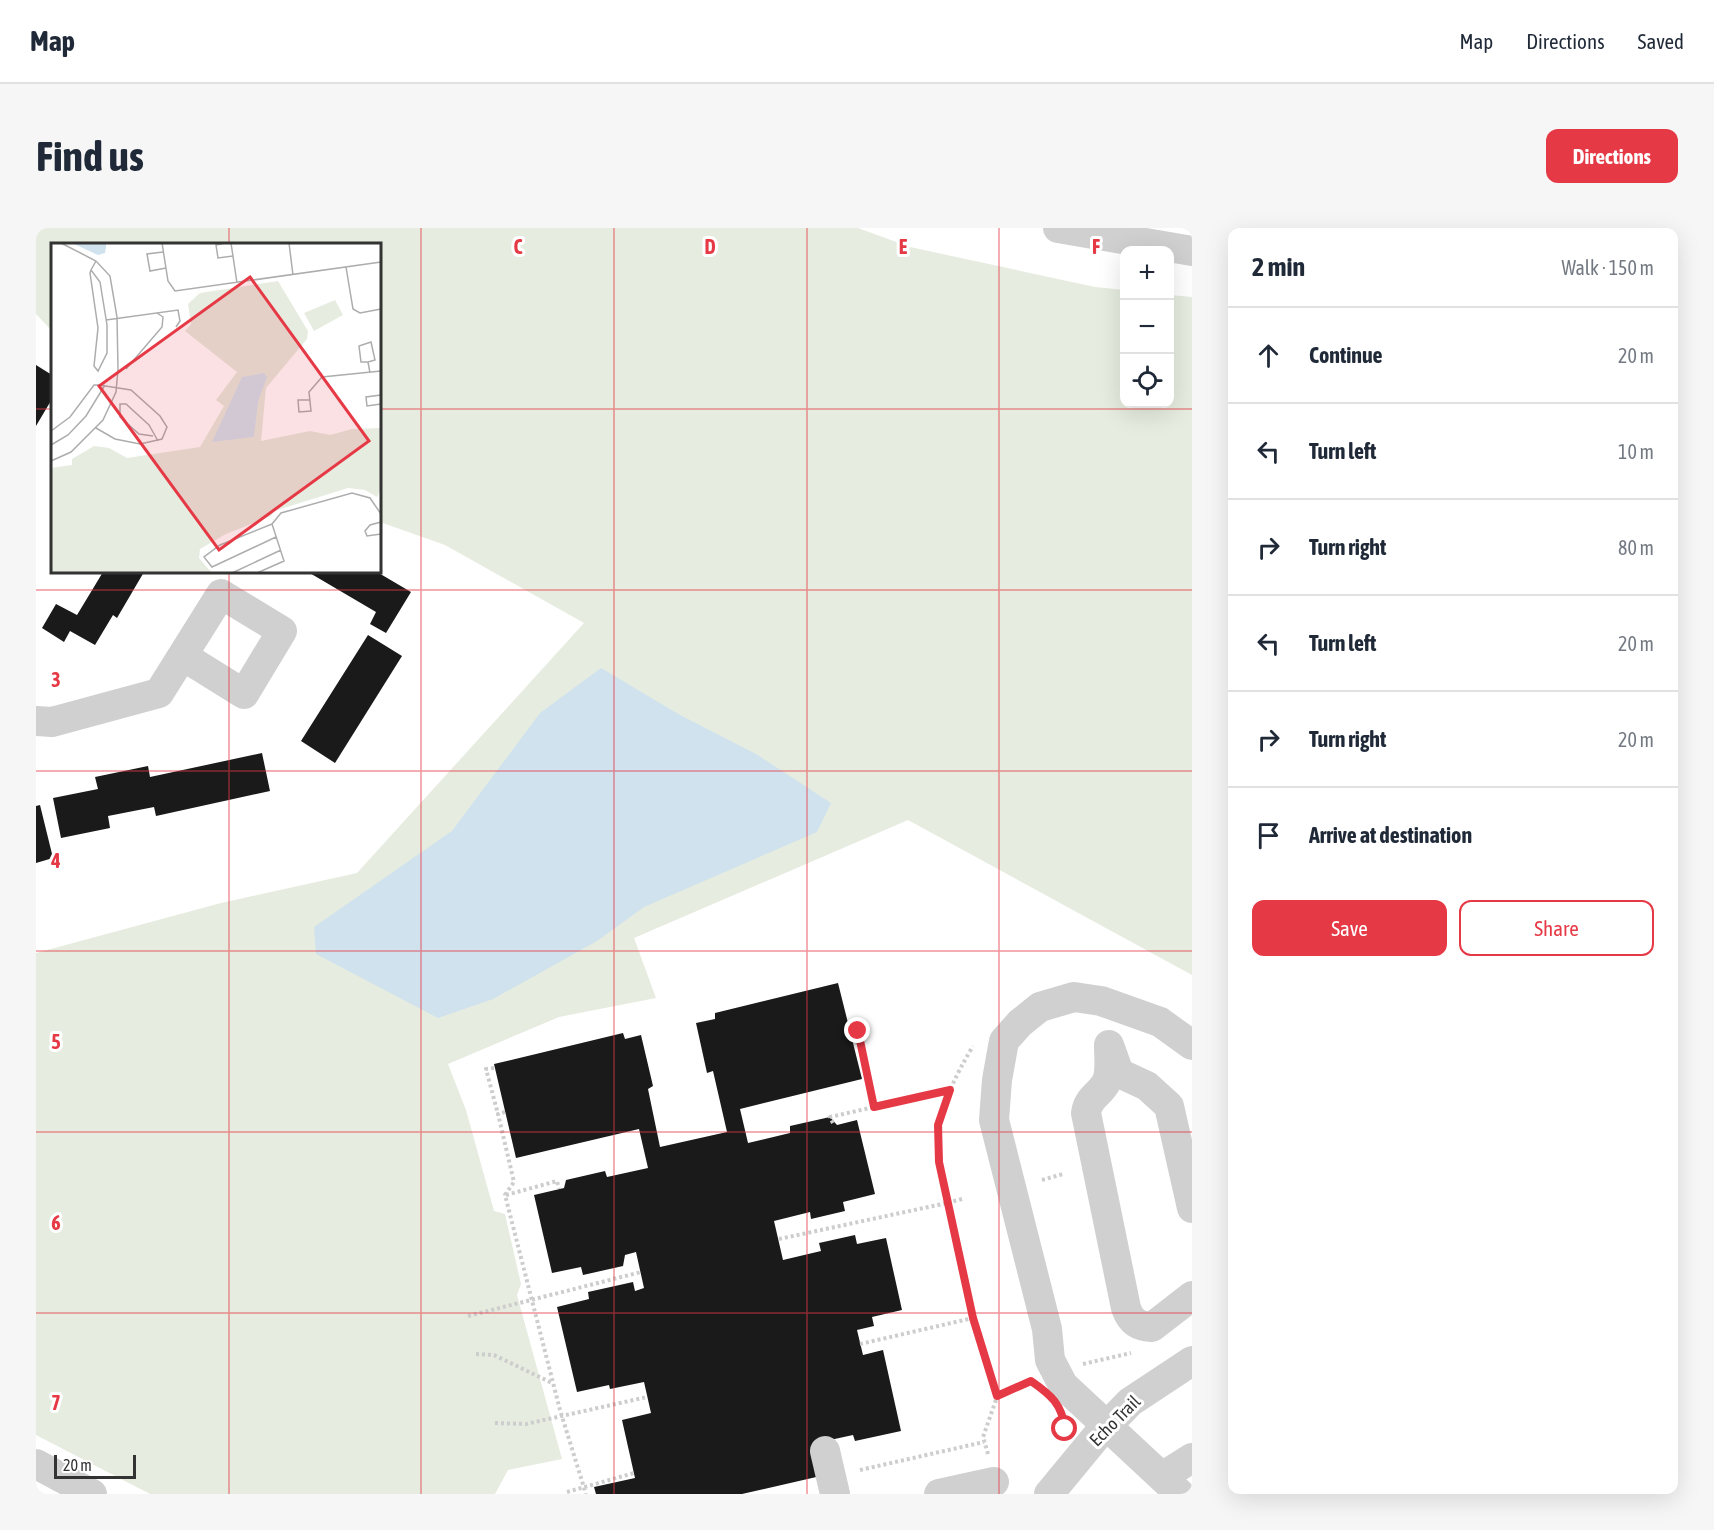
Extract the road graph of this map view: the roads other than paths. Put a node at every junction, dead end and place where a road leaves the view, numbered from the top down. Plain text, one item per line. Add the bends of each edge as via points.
1 (1058, 228) edge
2 (1192, 251) edge
3 (183, 656) dead end
4 (36, 721) edge
5 (1088, 999) junction
6 (1192, 1045) edge
7 (1109, 1046) junction
8 (1192, 1208) edge
9 (1192, 1296) edge
10 (1192, 1361) edge
11 (1108, 1425) junction
12 (825, 1451) dead end
13 (1192, 1458) edge
14 (36, 1464) edge
15 (994, 1482) road end
16 (1171, 1486) edge
17 (92, 1494) edge
18 (835, 1494) edge
19 (939, 1494) edge
20 (1049, 1494) edge

1 - 2 street
3 - 4 street via 159,693 52,722
5 - 6 street via 1160,1022
5 - 7 street
5 - 11 street via 1040,1007 1004,1041 994,1120 1047,1329 1050,1360 1062,1385
7 - 8 street via 1119,1073 1147,1086 1169,1106
7 - 9 street via 1106,1083 1087,1102 1086,1113 1126,1308 1140,1326 1152,1327
10 - 11 street, Echo Trail via 1130,1402
11 - 16 street
11 - 20 street, Echo Trail
12 - 18 street
13 - 16 street
14 - 17 street
15 - 19 street

